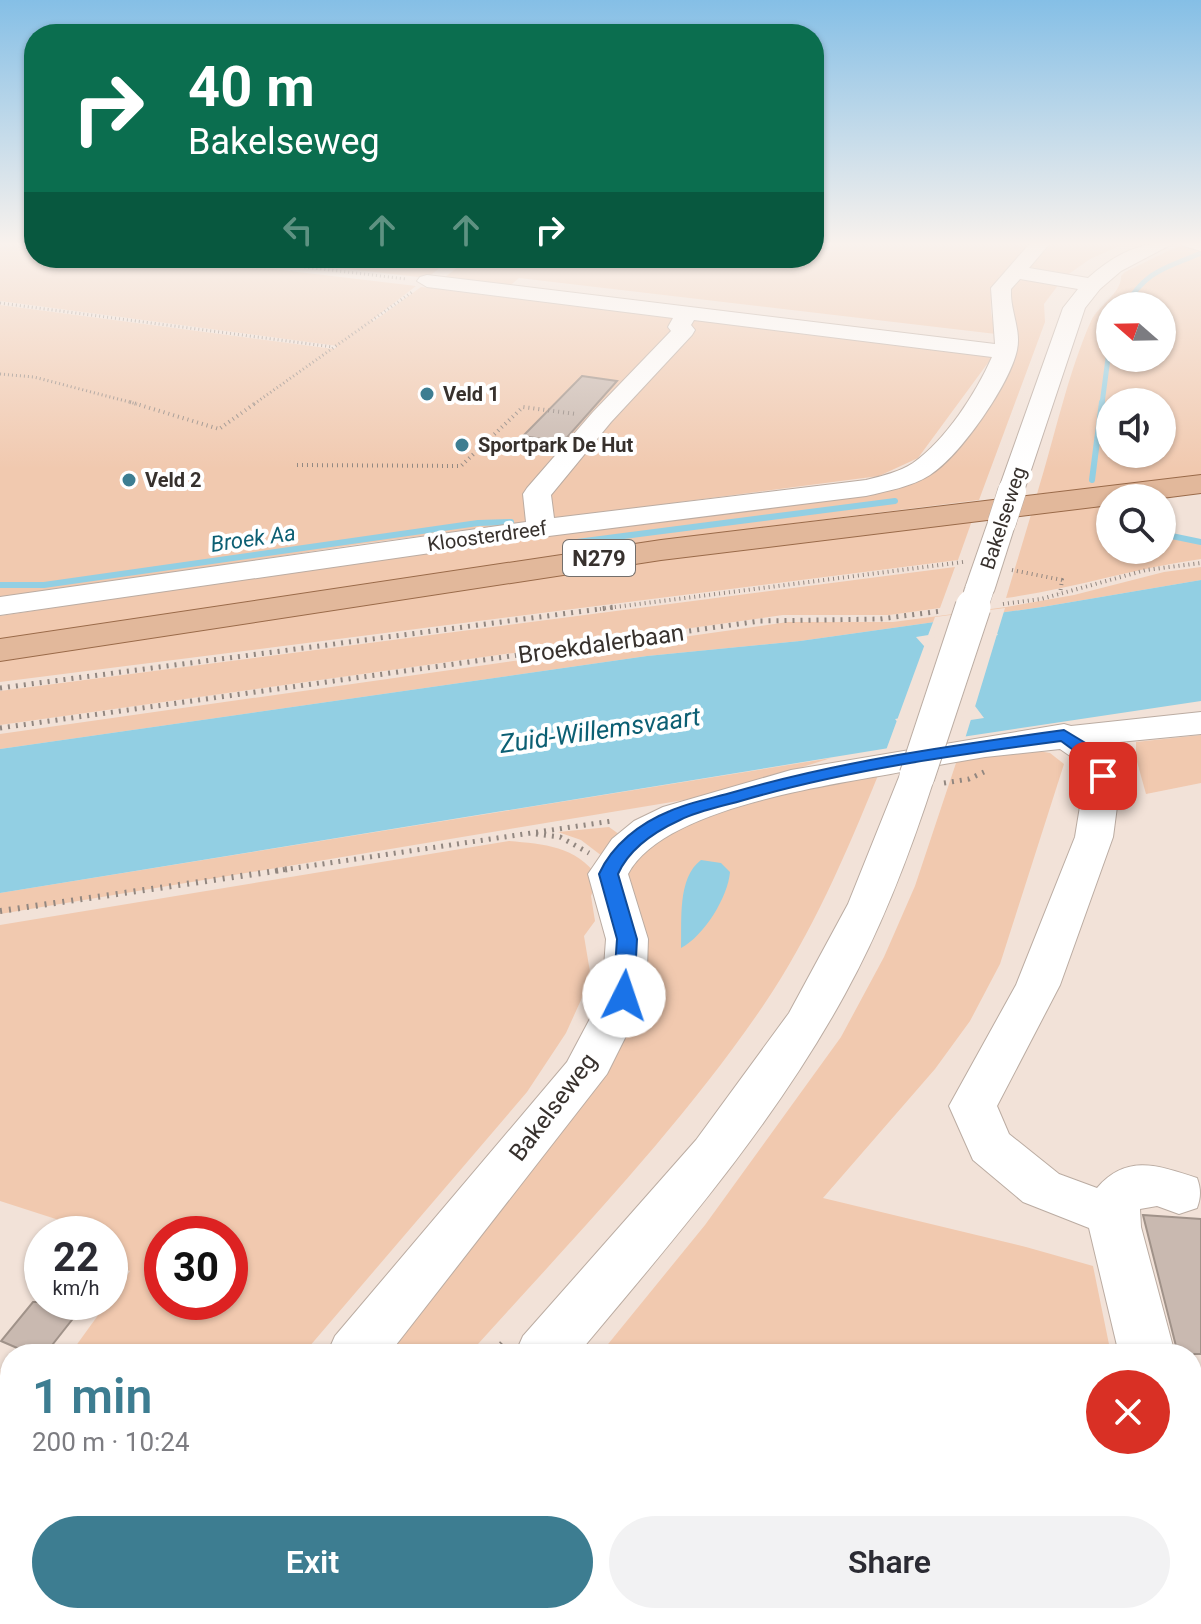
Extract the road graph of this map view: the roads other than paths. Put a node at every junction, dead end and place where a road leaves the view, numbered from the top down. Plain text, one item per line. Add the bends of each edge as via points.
1 (684, 318) dead end
2 (749, 318) edge
3 (1003, 318) edge
4 (1069, 318) edge
5 (1007, 346) junction
6 (1201, 484) edge
7 (541, 528) junction
8 (0, 606) edge
9 (0, 650) edge
10 (1201, 723) edge
11 (1064, 735) junction
12 (1179, 1193) dead end
13 (1114, 1215) junction
14 (363, 1344) edge
15 (528, 1344) edge
16 (1145, 1344) edge

1 - 7 street via 679,327 684,330 537,494
2 - 5 street
3 - 5 street
4 - 15 street, Bakelseweg, bridge via 917,776 865,911 806,1024 670,1207
5 - 7 street, Kloosterdreef via 941,454 897,481
6 - 9 main road, N279 via 646,552
7 - 8 street, Kloosterdreef
10 - 11 street
11 - 13 street via 1086,751 1103,776 1094,837 1038,985 973,1106 990,1146 1041,1188
11 - 14 street, Bakelseweg via 791,781 676,815 626,848 608,874 627,939 624,996 584,1074
12 - 13 street via 1157,1186 1128,1187 1114,1204
13 - 16 street

